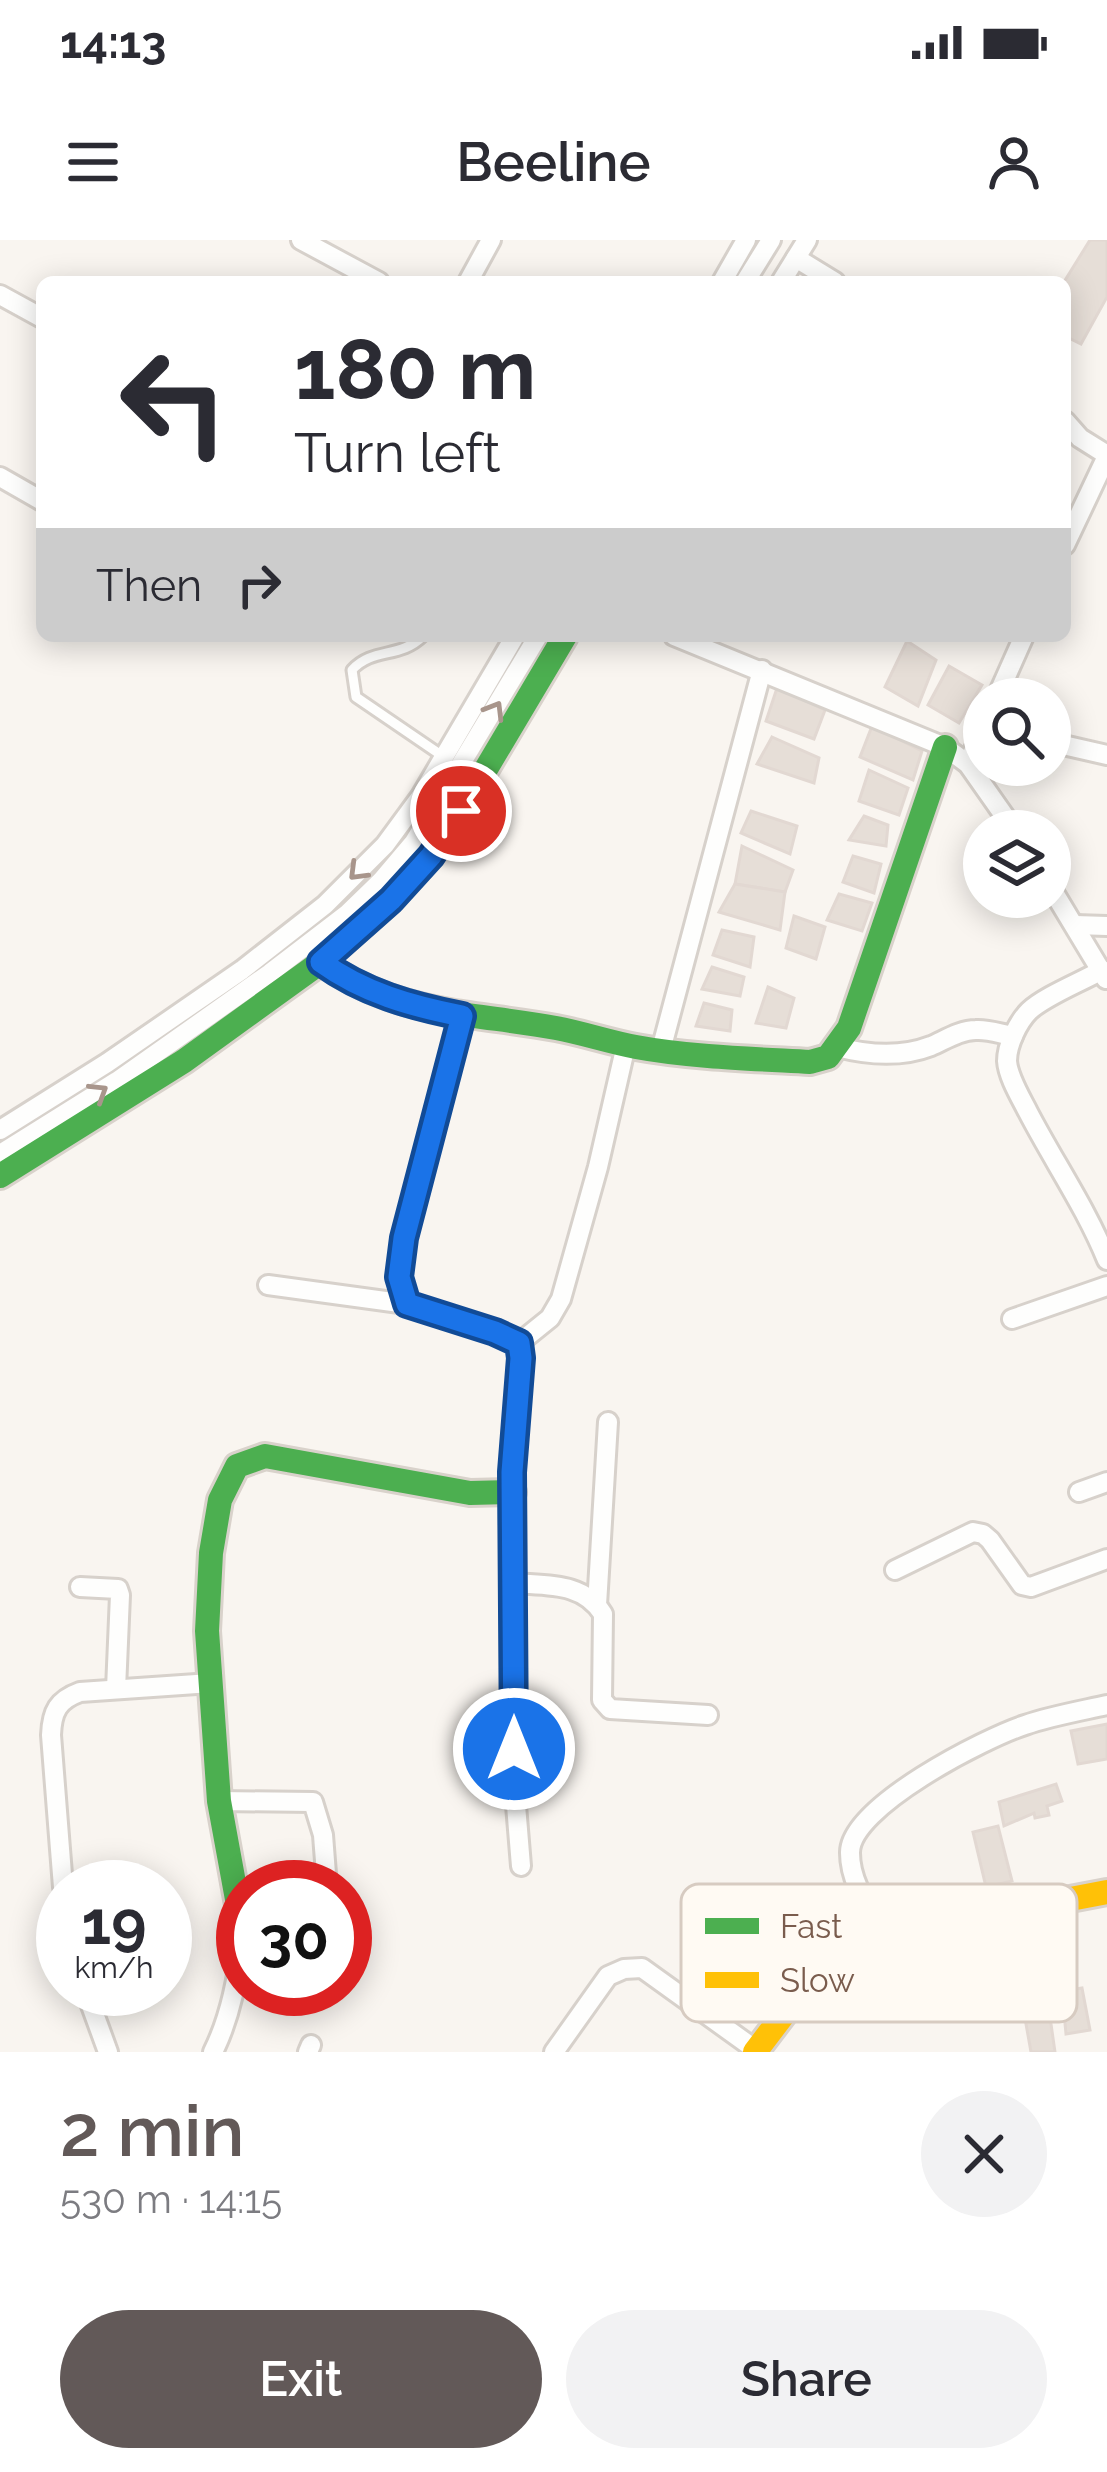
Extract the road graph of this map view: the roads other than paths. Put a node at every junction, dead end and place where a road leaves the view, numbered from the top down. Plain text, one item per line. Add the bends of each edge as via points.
1 (301, 240) edge
2 (491, 240) edge
3 (746, 240) edge
4 (771, 240) edge
5 (807, 240) edge
6 (796, 258) junction
7 (368, 276) edge
8 (471, 276) edge
9 (725, 276) edge
10 (749, 276) edge
11 (785, 276) edge
12 (825, 276) edge
13 (0, 295) edge
14 (36, 315) edge
15 (1071, 428) edge
16 (1107, 456) edge
17 (0, 477) edge
18 (1087, 496) junction
19 (36, 498) edge
20 (1107, 504) edge
21 (1071, 532) edge
22 (417, 642) edge
23 (511, 642) edge
24 (534, 642) edge
25 (561, 642) edge
26 (690, 642) edge
27 (1021, 642) edge
28 (762, 670) junction
29 (1005, 678) edge
30 (945, 747) junction
31 (1071, 747) edge
32 (1107, 755) edge
33 (444, 757) junction
34 (963, 760) edge
35 (1071, 918) edge
36 (1075, 925) junction
37 (1107, 926) edge
38 (321, 962) junction
39 (1104, 975) edge
40 (462, 1016) junction
41 (1013, 1036) junction
42 (626, 1045) junction
43 (837, 1047) junction
44 (661, 1050) junction
45 (0, 1130) edge
46 (0, 1154) edge
47 (0, 1176) edge
48 (1107, 1260) edge
49 (268, 1285) dead end
50 (1107, 1286) edge
51 (407, 1304) junction
52 (1012, 1319) dead end
53 (519, 1343) junction
54 (608, 1421) dead end
55 (1107, 1482) edge
56 (512, 1492) junction
57 (1079, 1492) dead end
58 (1107, 1559) edge
59 (895, 1570) dead end
60 (513, 1582) junction
61 (80, 1587) dead end
62 (597, 1604) junction
63 (211, 1683) junction
64 (116, 1689) junction
65 (1107, 1705) edge
66 (708, 1715) dead end
67 (219, 1801) junction
68 (61, 1860) edge
69 (230, 1860) edge
70 (325, 1860) edge
71 (521, 1866) dead end
72 (856, 1884) edge
73 (1107, 1892) edge
74 (1077, 1898) edge
75 (681, 1997) edge
76 (95, 2016) edge
77 (227, 2016) edge
78 (716, 2022) edge
79 (777, 2022) edge
80 (755, 2051) edge
81 (108, 2052) edge
82 (213, 2052) edge
83 (554, 2052) edge

1 - 7 street
2 - 8 street
3 - 9 street
4 - 10 street
5 - 6 street
6 - 11 street
6 - 12 street
13 - 14 street
15 - 16 street
16 - 18 street
17 - 19 street
18 - 20 street
18 - 21 street
22 - 33 lane via 362,659 352,682 356,697
23 - 33 street
46 -> 24 street via 117,1081 347,914 414,842
25 - 38 street via 431,856
26 - 28 street
27 - 29 street
28 - 30 street
28 - 44 street
30 - 34 street
30 - 43 street
31 - 32 street
33 -> 45 street via 385,845 325,904 204,997
35 - 36 street
36 - 37 street
36 - 39 street
38 - 40 street via 409,1005
38 - 47 street
39 - 41 street via 1041,1002
40 - 42 street
40 - 51 street via 404,1238 399,1277
41 - 43 street via 964,1031 896,1055
41 - 48 street via 1007,1062 1019,1094
42 - 44 street
42 - 53 street via 561,1299
43 - 44 street via 810,1062
49 - 51 street
50 - 52 street
51 - 53 street
53 - 56 street
54 - 62 street
55 - 57 street
56 - 60 street
56 - 63 street via 470,1493 266,1456 236,1466 220,1500 212,1553
58 - 59 street via 1022,1586 990,1540 974,1532
60 - 62 street via 581,1591
60 - 71 street
61 - 64 street via 120,1594
62 - 66 street via 605,1705
63 - 64 street
63 - 67 street
64 - 68 street via 66,1697 52,1718
65 - 72 street via 1023,1725 954,1756 874,1810 849,1851
67 - 69 street
67 - 70 street via 313,1802
73 - 74 street
75 - 83 street via 642,1968 624,1969 608,1976
76 - 81 street
77 - 82 street
78 - 80 street
79 - 80 street

